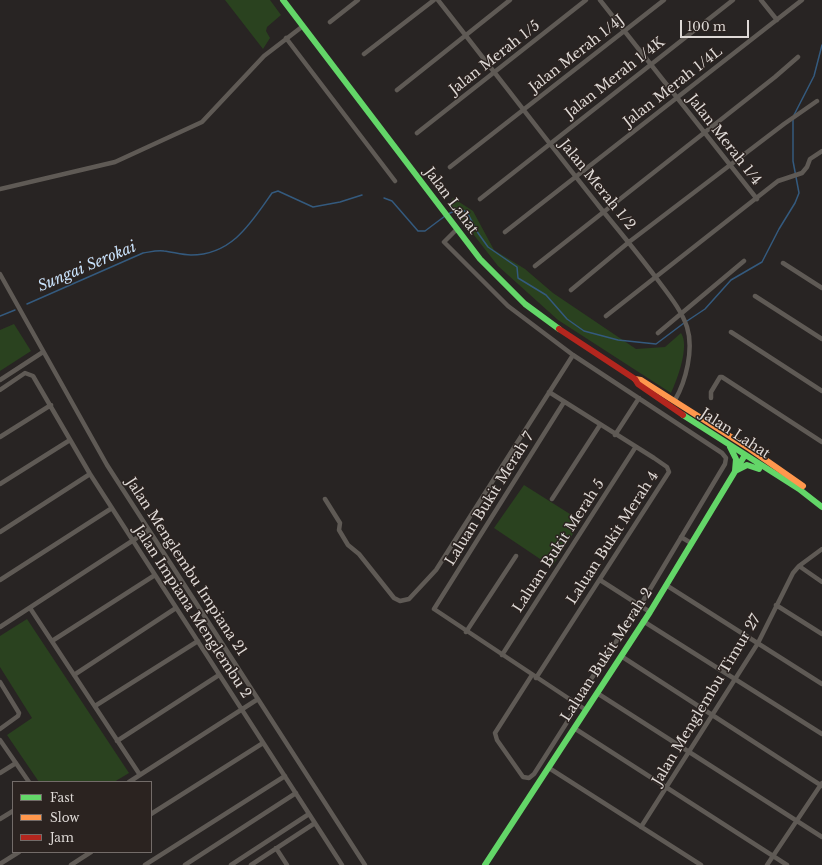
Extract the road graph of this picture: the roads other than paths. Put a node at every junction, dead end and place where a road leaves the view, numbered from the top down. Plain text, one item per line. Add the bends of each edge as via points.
1 (283, 0) edge
2 (358, 0) edge
3 (434, 0) edge
4 (440, 0) edge
5 (510, 0) edge
6 (586, 0) edge
7 (600, 0) edge
8 (664, 0) edge
9 (733, 0) edge
10 (761, 0) edge
11 (802, 0) edge
12 (777, 20) junction
13 (330, 22) dead end
14 (303, 26) junction
15 (624, 31) junction
16 (465, 35) junction
17 (286, 38) junction
18 (364, 54) dead end
19 (798, 57) dead end
20 (651, 64) junction
21 (494, 72) junction
22 (397, 90) dead end
23 (678, 98) junction
24 (817, 102) dead end
25 (523, 110) junction
26 (704, 132) junction
27 (417, 133) dead end
28 (549, 144) junction
29 (822, 151) edge
30 (730, 165) junction
31 (450, 167) dead end
32 (576, 177) junction
33 (395, 181) dead end
34 (0, 189) edge
35 (480, 199) dead end
36 (757, 199) junction
37 (603, 210) junction
38 (457, 229) junction
39 (506, 232) dead end
40 (630, 242) junction
41 (744, 261) dead end
42 (783, 262) dead end
43 (535, 266) dead end
44 (0, 274) edge
45 (656, 278) junction
46 (822, 288) edge
47 (571, 290) dead end
48 (756, 296) dead end
49 (680, 313) junction
50 (606, 316) dead end
51 (731, 332) dead end
52 (658, 333) dead end
53 (822, 339) edge
54 (43, 352) junction
55 (573, 355) junction
56 (0, 380) edge
57 (637, 382) junction
58 (0, 390) edge
59 (822, 391) edge
60 (549, 392) junction
61 (639, 398) junction
62 (712, 398) dead end
63 (675, 400) junction
64 (564, 402) junction
65 (51, 405) junction
66 (710, 423) junction
67 (600, 425) junction
68 (707, 431) junction
69 (615, 435) junction
70 (0, 438) edge
71 (70, 440) junction
72 (822, 442) edge
73 (729, 445) junction
74 (635, 448) junction
75 (745, 455) junction
76 (735, 471) junction
77 (90, 474) junction
78 (791, 478) junction
79 (0, 484) edge
80 (799, 489) junction
81 (325, 499) dead end
82 (552, 499) dead end
83 (822, 502) edge
84 (822, 507) edge
85 (112, 508) junction
86 (149, 530) junction
87 (0, 532) edge
88 (681, 537) junction
89 (133, 540) junction
90 (691, 543) junction
91 (822, 549) edge
92 (516, 556) dead end
93 (799, 566) junction
94 (156, 575) junction
95 (0, 580) edge
96 (600, 580) junction
97 (822, 582) edge
98 (666, 585) junction
99 (776, 605) junction
100 (640, 606) junction
101 (30, 608) junction
102 (176, 608) junction
103 (650, 612) junction
104 (643, 621) junction
105 (0, 627) edge
106 (466, 632) junction
107 (822, 634) edge
108 (52, 641) junction
109 (198, 641) junction
110 (758, 643) junction
111 (502, 655) junction
112 (621, 656) junction
113 (74, 675) junction
114 (219, 675) junction
115 (534, 676) junction
116 (735, 679) junction
117 (0, 684) edge
118 (822, 684) edge
119 (597, 693) junction
120 (258, 699) junction
121 (577, 704) junction
122 (95, 706) junction
123 (241, 709) junction
124 (586, 710) junction
125 (712, 715) junction
126 (574, 728) junction
127 (0, 729) edge
128 (822, 734) edge
129 (0, 740) edge
130 (117, 741) junction
131 (263, 742) junction
132 (689, 751) junction
133 (16, 763) junction
134 (549, 768) junction
135 (0, 773) edge
136 (140, 775) junction
137 (285, 776) junction
138 (28, 781) edge
139 (131, 781) edge
140 (821, 784) edge
141 (667, 787) junction
142 (296, 793) junction
143 (12, 812) edge
144 (152, 813) edge
145 (309, 814) junction
146 (0, 819) edge
147 (797, 821) junction
148 (315, 823) junction
149 (641, 827) junction
150 (822, 837) edge
151 (276, 848) junction
152 (17, 853) edge
153 (89, 853) edge
154 (772, 856) junction
155 (0, 864) edge
156 (71, 865) edge
157 (145, 865) edge
158 (185, 865) edge
159 (231, 865) edge
160 (250, 865) edge
161 (287, 865) edge
162 (342, 865) edge
163 (365, 865) edge
164 (485, 865) edge
165 (702, 865) edge
166 (767, 865) edge
167 (788, 865) edge

1 - 14 main road, Jalan Lahat
2 - 13 street
3 - 18 street
4 - 16 street, Jalan Merah 1/2
5 - 16 street
6 - 21 street, Jalan Merah 1/5
7 - 15 street, Jalan Merah 1/4
8 - 15 street, Jalan Merah 1/4J
9 - 20 street, Jalan Merah 1/4K
10 - 12 street
11 - 12 street, Jalan Merah 1/4L
12 - 23 street, Jalan Merah 1/4L
14 - 17 street
14 - 38 main road, Jalan Lahat
15 - 20 street, Jalan Merah 1/4
15 - 25 street, Jalan Merah 1/4J
16 - 21 street, Jalan Merah 1/2
16 - 22 street
17 - 33 street
17 - 34 street via 264,56 202,122 115,162
19 - 26 street
20 - 23 street, Jalan Merah 1/4
20 - 28 street, Jalan Merah 1/4K
21 - 25 street, Jalan Merah 1/2
21 - 27 street, Jalan Merah 1/5
23 - 26 street, Jalan Merah 1/4
23 - 32 street, Jalan Merah 1/4L
24 - 30 street via 790,119
25 - 28 street, Jalan Merah 1/2
25 - 31 street, Jalan Merah 1/4J
26 - 30 street, Jalan Merah 1/4
26 - 37 street
28 - 32 street, Jalan Merah 1/2
28 - 35 street, Jalan Merah 1/4K
29 - 36 street via 810,159 807,167 797,175 778,181
30 - 36 street, Jalan Merah 1/4
30 - 40 street
32 - 37 street, Jalan Merah 1/2
32 - 39 street, Jalan Merah 1/4L
36 - 45 street
37 - 40 street, Jalan Merah 1/2
37 - 43 street
38 - 55 street via 444,242 508,306
38 - 57 main road, Jalan Lahat via 480,259 525,304
40 - 45 street, Jalan Merah 1/2
40 - 47 street
41 - 49 street
42 - 46 street
44 - 54 street, Jalan Menglembu Impiana 21
45 - 49 street, Jalan Merah 1/2
45 - 50 street
48 - 53 street
49 - 52 street
49 - 63 street, Jalan Merah 1/2 via 687,328 688,358 679,394
51 - 59 street
54 - 56 street
54 - 86 street, Jalan Menglembu Impiana 21 via 107,465
55 - 60 street
55 - 61 street
57 - 63 main road, Jalan Lahat via 641,380
57 - 68 main road, Jalan Lahat
58 - 65 street, Jalan Impiana Menglembu 2 via 26,373 33,376
60 - 64 street, Laluan Bukit Merah 4
60 - 81 street via 436,570 408,599 400,601 394,598 359,554 348,545 339,530 340,523
61 - 69 street
61 - 88 street, Laluan Bukit Merah 2 via 726,458 725,464
62 - 72 street via 711,392 722,377
63 - 66 main road, Jalan Lahat
63 - 68 main road via 678,406
64 - 67 street, Laluan Bukit Merah 4
64 - 106 street, Laluan Bukit Merah 7 via 434,606 435,612
65 - 70 street
65 - 71 street, Jalan Impiana Menglembu 2
66 - 75 main road via 743,449
66 - 78 main road, Jalan Lahat
67 - 69 street, Laluan Bukit Merah 4
67 - 82 street
68 - 73 main road, Jalan Lahat
69 - 74 street, Laluan Bukit Merah 4
71 - 77 street, Jalan Impiana Menglembu 2
71 - 79 street
73 - 75 main road, Jalan Lahat
73 - 76 main road via 736,459
74 - 96 street, Laluan Bukit Merah 4 via 667,467 668,475
74 - 111 street, Laluan Bukit Merah 5
75 - 76 main road, Laluan Bukit Merah 2
75 - 78 main road via 756,457
75 - 80 main road, Jalan Lahat
76 - 80 main road via 746,465 753,465
76 - 90 main road, Laluan Bukit Merah 2
77 - 85 street, Jalan Impiana Menglembu 2
77 - 87 street
78 - 83 main road, Jalan Lahat
80 - 84 main road, Jalan Lahat
85 - 89 street, Jalan Impiana Menglembu 2
85 - 95 street
86 - 89 street
86 - 120 street, Jalan Menglembu Impiana 21
88 - 90 street
88 - 100 street, Laluan Bukit Merah 2
89 - 94 street, Jalan Impiana Menglembu 2
89 - 101 street
90 - 98 main road, Laluan Bukit Merah 2
91 - 93 street, Jalan Menglembu Timur 27
92 - 106 street
93 - 97 street
93 - 99 street, Jalan Menglembu Timur 27
94 - 102 street, Jalan Impiana Menglembu 2
94 - 108 street
96 - 100 street
96 - 115 street, Laluan Bukit Merah 4
98 - 103 main road, Laluan Bukit Merah 2
98 - 110 street
99 - 107 street
99 - 110 street, Jalan Menglembu Timur 27
100 - 103 street
100 - 121 street, Laluan Bukit Merah 2
101 - 105 street
101 - 108 street
102 - 109 street, Jalan Impiana Menglembu 2
102 - 113 street
103 - 104 main road, Laluan Bukit Merah 2
104 - 112 main road, Laluan Bukit Merah 2
104 - 116 street
106 - 111 street
108 - 113 street
109 - 114 street, Jalan Impiana Menglembu 2
109 - 122 street
110 - 116 street, Jalan Menglembu Timur 27
110 - 118 street
111 - 115 street
112 - 119 main road, Laluan Bukit Merah 2
112 - 125 street
113 - 122 street
114 - 123 street, Jalan Impiana Menglembu 2
114 - 130 street
115 - 121 street
115 - 121 street, Laluan Bukit Merah 2 via 495,733 497,740 523,777 529,778 534,774
116 - 125 street, Jalan Menglembu Timur 27
116 - 128 street
117 - 127 street via 19,713
119 - 124 main road, Laluan Bukit Merah 2
119 - 132 street
120 - 123 street
120 - 163 street, Jalan Menglembu Impiana 21
121 - 124 street
122 - 130 street
123 - 131 street, Jalan Impiana Menglembu 2
123 - 136 street
124 - 126 main road, Laluan Bukit Merah 2
125 - 132 street, Jalan Menglembu Timur 27
125 - 140 street
126 - 134 main road, Laluan Bukit Merah 2
126 - 141 street
129 - 133 street
130 - 136 street
131 - 137 street, Jalan Impiana Menglembu 2
131 - 144 street
132 - 141 street, Jalan Menglembu Timur 27
132 - 147 street
133 - 135 street
133 - 138 street
134 - 149 street
134 - 164 main road, Laluan Bukit Merah 2
136 - 139 street
137 - 142 street, Jalan Impiana Menglembu 2
137 - 157 street
140 - 147 street
141 - 149 street, Jalan Menglembu Timur 27
141 - 154 street
142 - 145 street, Jalan Impiana Menglembu 2
142 - 158 street
143 - 146 street
145 - 148 street, Jalan Impiana Menglembu 2
145 - 159 street
147 - 150 street
147 - 154 street
148 - 151 street
148 - 162 street, Jalan Impiana Menglembu 2
149 - 165 street
151 - 160 street
151 - 161 street
152 - 155 street
153 - 156 street
154 - 166 street
154 - 167 street

